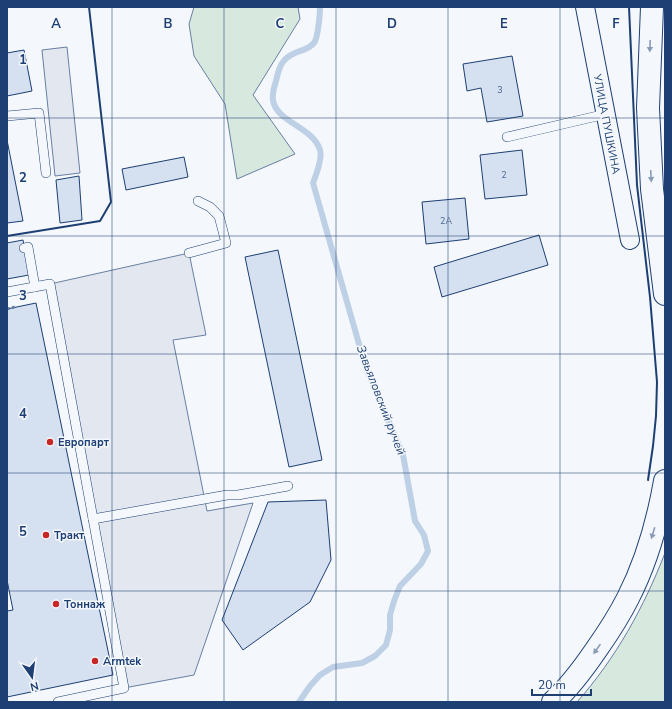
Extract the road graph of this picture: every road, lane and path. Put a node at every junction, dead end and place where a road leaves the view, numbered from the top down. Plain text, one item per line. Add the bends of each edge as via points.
1 (585, 7) edge
2 (652, 7) edge
3 (662, 7) edge
4 (665, 22) edge
5 (606, 114) junction
6 (7, 116) edge
7 (507, 137) dead end
8 (46, 173) dead end
9 (198, 201) dead end
10 (630, 240) dead end
11 (24, 248) dead end
12 (189, 253) dead end
13 (35, 287) junction
14 (7, 292) edge
15 (665, 294) edge
16 (665, 481) edge
17 (288, 486) dead end
18 (93, 519) junction
19 (58, 702) edge
20 (553, 702) edge

1 - 5 street, УЛИЦА ПУШКИНА
2 -> 15 main road via 648,108 652,189
3 - 4 main road
5 - 7 lane
5 - 10 street, УЛИЦА ПУШКИНА
6 - 8 lane via 40,113
9 - 12 lane via 210,207 219,216 226,243
11 - 13 lane via 28,247
13 - 14 lane
13 - 18 lane via 50,284
16 -> 20 main road via 654,530 628,598 610,631 583,669
17 - 18 lane
18 - 19 lane via 124,688

